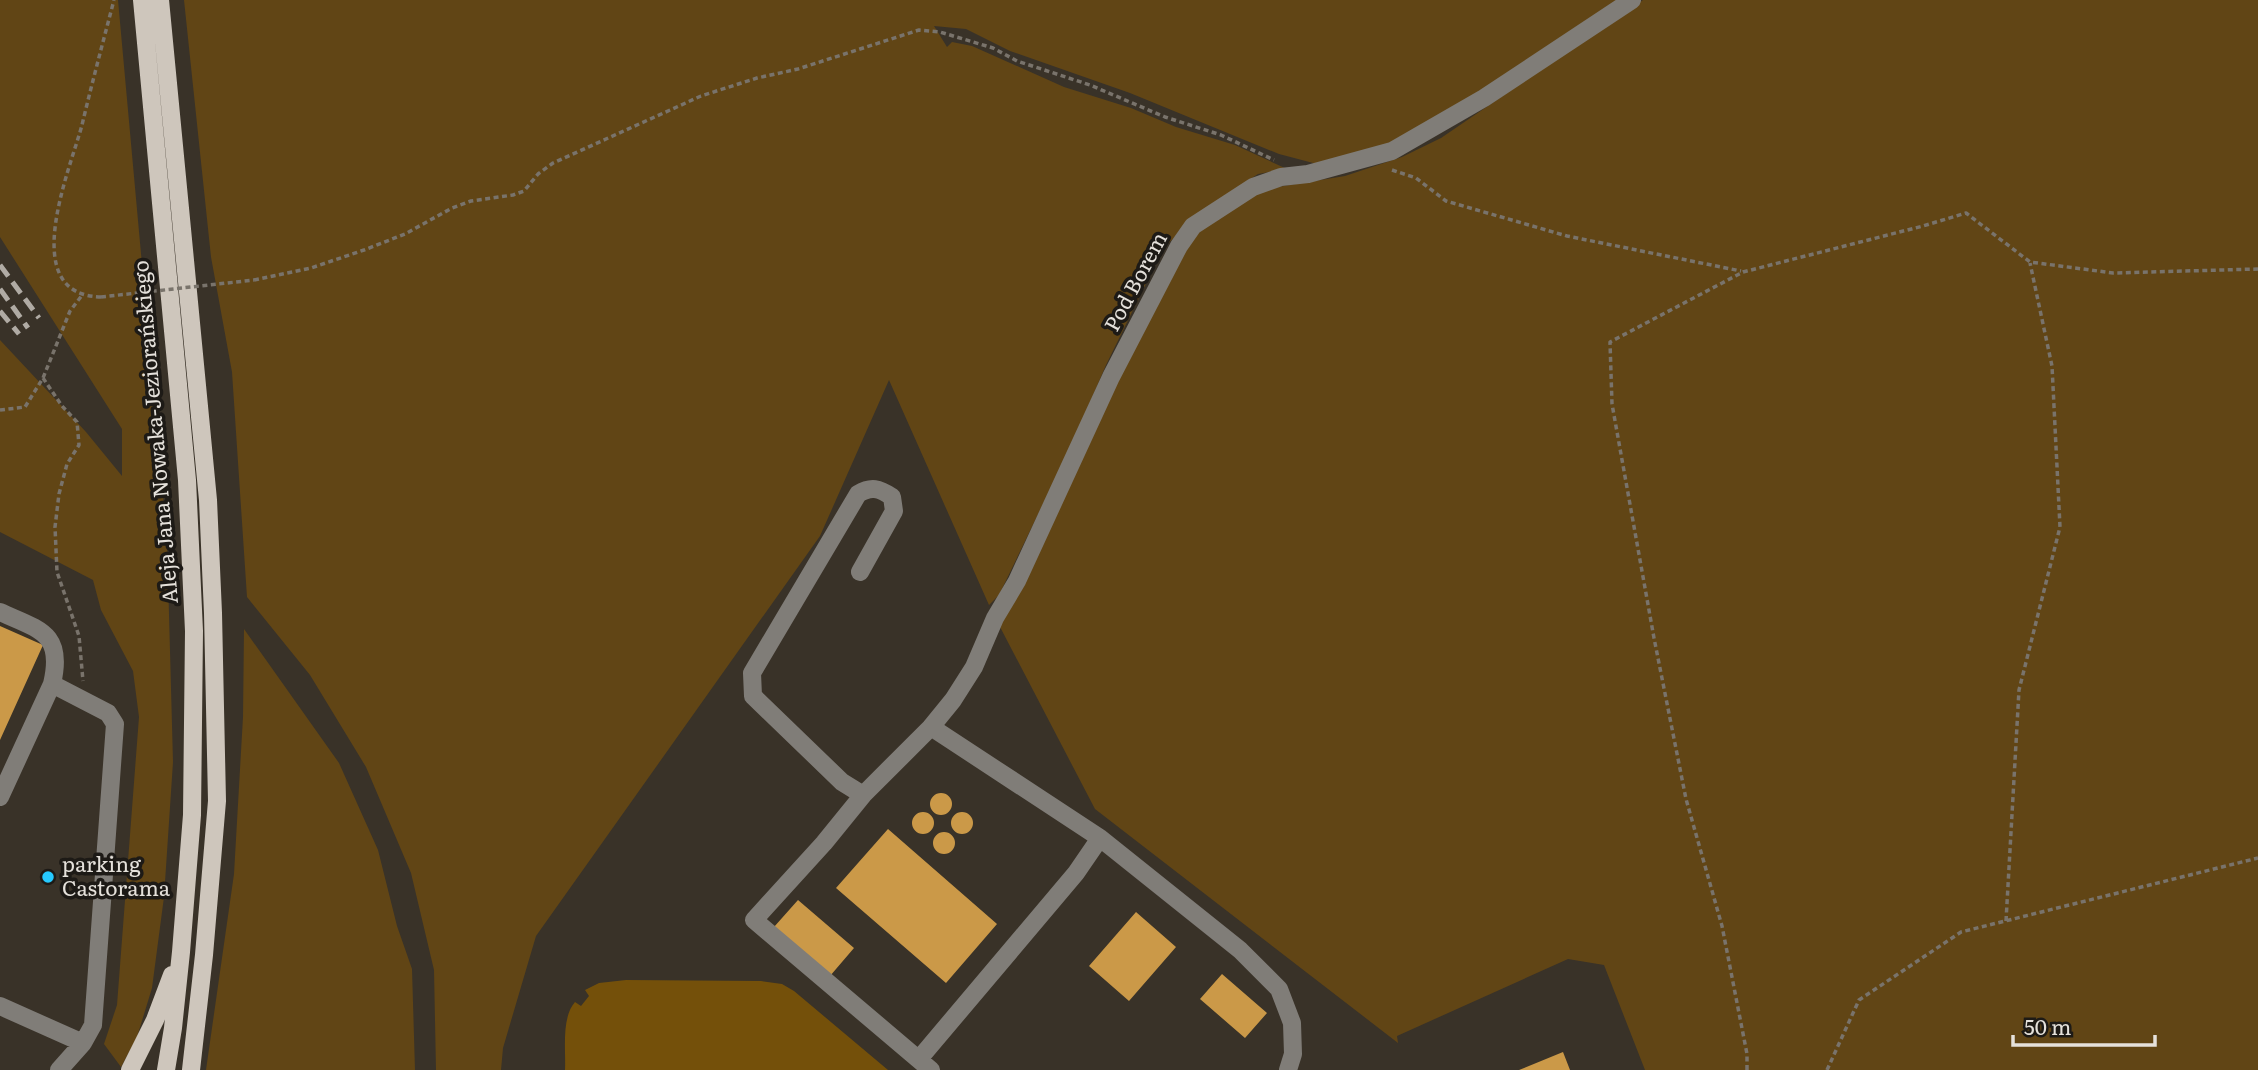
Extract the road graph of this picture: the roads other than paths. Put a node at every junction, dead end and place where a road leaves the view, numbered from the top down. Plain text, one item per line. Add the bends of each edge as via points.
1 (142, 0) edge
2 (160, 0) edge
3 (1632, 0) edge
4 (860, 572) dead end
5 (0, 612) edge
6 (52, 684) junction
7 (931, 727) junction
8 (863, 795) junction
9 (0, 797) edge
10 (1100, 838) junction
11 (181, 952) junction
12 (0, 1006) edge
13 (83, 1043) junction
14 (925, 1065) edge
15 (59, 1070) edge
16 (130, 1070) edge
17 (166, 1070) edge
18 (191, 1070) edge
19 (1288, 1070) edge

1 - 11 main road, Aleja Jana Nowaka-Jeziorańskiego via 193,581 192,815
2 - 18 main road, Aleja Jana Nowaka-Jeziorańskiego via 208,500 213,613 217,801
3 - 7 street, Pod Borem via 1484,98 1392,150 1253,187 1193,226 1111,377 974,667
4 - 8 street via 894,511 892,497 881,489 868,488 858,494 752,673 753,696 842,782
5 - 6 street via 40,630 53,645 57,663
6 - 9 street
6 - 13 street via 108,713 115,723 93,1026
7 - 8 street, Pod Borem
7 - 10 street
8 - 14 street, Pod Borem via 754,920
10 - 14 street
10 - 19 street via 1240,950 1279,989 1292,1023 1293,1054
11 - 16 main road
11 - 17 main road, Aleja Jana Nowaka-Jeziorańskiego
12 - 13 street
13 - 15 street

